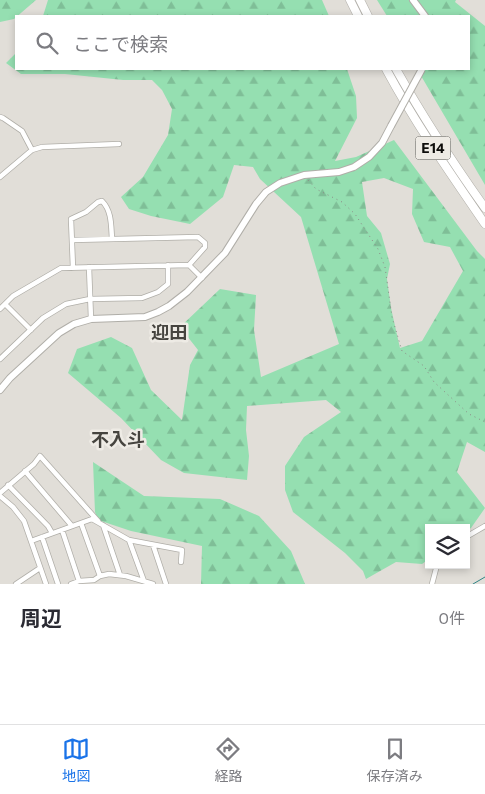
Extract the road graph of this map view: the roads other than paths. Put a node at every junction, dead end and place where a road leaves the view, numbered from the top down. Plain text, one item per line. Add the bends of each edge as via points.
1 (350, 0) edge
2 (360, 0) edge
3 (413, 0) edge
4 (358, 15) edge
5 (368, 15) edge
6 (424, 15) edge
7 (387, 70) edge
8 (397, 70) edge
9 (421, 70) edge
10 (0, 117) edge
11 (119, 144) dead end
12 (32, 150) junction
13 (0, 177) edge
14 (485, 208) edge
15 (485, 224) edge
16 (112, 239) junction
17 (72, 240) junction
18 (168, 265) junction
19 (189, 265) junction
20 (89, 267) junction
21 (73, 268) junction
22 (202, 278) junction
23 (90, 299) junction
24 (5, 304) junction
25 (0, 309) edge
26 (91, 320) junction
27 (31, 330) junction
28 (0, 359) edge
29 (0, 390) edge
30 (25, 471) junction
31 (8, 485) junction
32 (0, 494) edge
33 (81, 523) junction
34 (102, 524) junction
35 (72, 526) junction
36 (485, 526) edge
37 (62, 530) junction
38 (52, 533) junction
39 (470, 535) edge
40 (42, 537) junction
41 (129, 540) junction
42 (31, 541) junction
43 (153, 545) junction
44 (181, 562) dead end
45 (40, 568) junction
46 (437, 569) edge
47 (120, 575) junction
48 (100, 576) junction
49 (79, 581) junction
50 (144, 581) junction
51 (18, 583) edge
52 (46, 584) edge
53 (58, 584) edge
54 (71, 584) edge
55 (154, 584) edge
56 (166, 584) edge
57 (432, 584) edge

1 - 4 highway
2 - 5 highway
3 - 6 street
7 - 15 highway, E14
8 - 14 highway, E14 via 431,129
9 - 22 street, bridge via 382,143 369,157 354,167 339,172 304,175 266,192 225,254
10 - 12 street via 22,131
11 - 12 street
12 - 13 street
16 - 17 street
16 - 17 street via 111,216 102,201 71,219
16 - 19 street via 198,237 205,247
17 - 21 street
18 - 19 street
18 - 20 street
18 - 23 street via 168,284 158,292 142,298
19 - 22 street
20 - 21 street
20 - 23 street
21 - 24 street via 61,268
22 - 26 street via 169,306 145,317
23 - 26 street
23 - 27 street via 66,304
24 - 25 street
24 - 27 street
26 - 29 street via 74,324 59,333
27 - 28 street
30 - 31 street
30 - 34 street via 40,456
30 - 35 street
31 - 32 street
31 - 38 street
32 - 42 street via 21,516
33 - 34 street via 92,519
33 - 35 street
33 - 48 street
34 - 41 street
34 - 47 street
35 - 37 street
36 - 39 street
37 - 38 street
37 - 49 street
38 - 40 street
40 - 42 street
40 - 53 street
41 - 43 street
41 - 50 street
42 - 45 street
43 - 44 street via 182,550
43 - 56 street
45 - 51 street
45 - 52 street
46 - 57 street
47 - 48 street
47 - 50 street
48 - 49 street via 94,580
49 - 54 street
50 - 55 street

